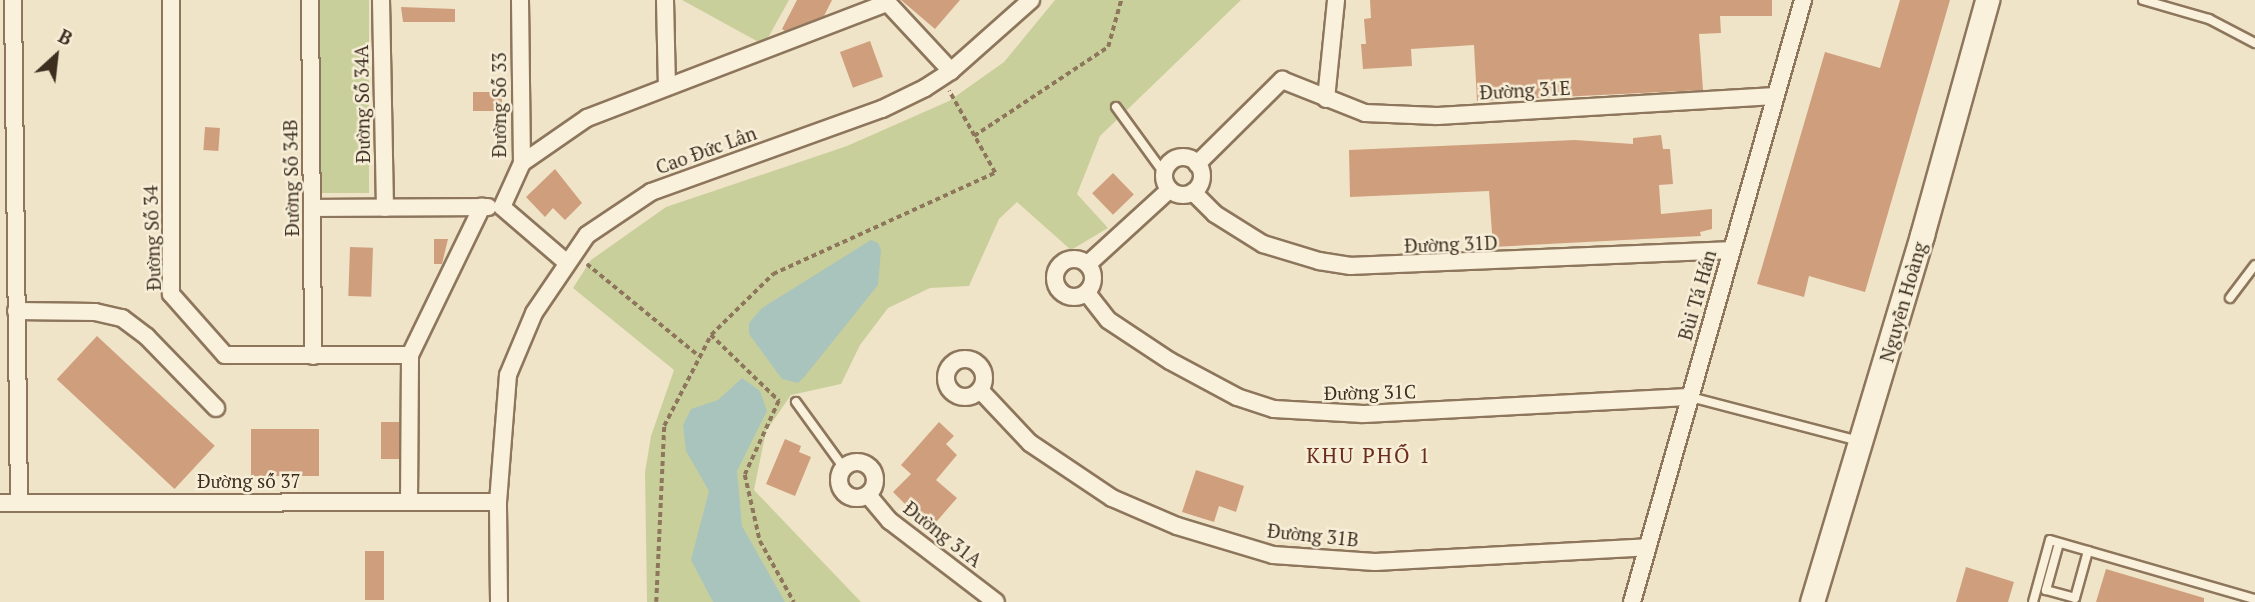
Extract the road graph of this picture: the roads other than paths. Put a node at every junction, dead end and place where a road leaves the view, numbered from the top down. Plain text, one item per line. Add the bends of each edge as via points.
1 (13, 0) edge
2 (171, 0) edge
3 (310, 0) edge
4 (381, 0) edge
5 (520, 0) edge
6 (665, 0) edge
7 (1031, 0) edge
8 (1336, 0) edge
9 (1803, 0) edge
10 (1987, 0) edge
11 (2143, 0) edge
12 (886, 1) edge
13 (2255, 43) edge
14 (946, 74) junction
15 (667, 85) junction
16 (1776, 96) junction
17 (1326, 99) junction
18 (1116, 107) dead end
19 (522, 163) junction
20 (1197, 164) junction
21 (1164, 173) junction
22 (1170, 190) junction
23 (1193, 192) junction
24 (482, 207) junction
25 (502, 207) junction
26 (312, 208) junction
27 (386, 208) junction
28 (1732, 250) junction
29 (569, 257) junction
30 (1088, 264) junction
31 (2255, 265) edge
32 (1087, 293) junction
33 (2230, 298) dead end
34 (16, 311) junction
35 (410, 355) junction
36 (313, 356) junction
37 (979, 390) dead end
38 (1690, 397) junction
39 (796, 402) dead end
40 (216, 408) dead end
41 (1861, 442) junction
42 (844, 468) junction
43 (868, 495) junction
44 (409, 502) junction
45 (498, 502) junction
46 (0, 503) edge
47 (19, 503) junction
48 (2055, 541) junction
49 (1648, 547) junction
50 (2088, 551) junction
51 (2255, 599) edge
52 (499, 602) edge
53 (996, 602) edge
54 (1632, 602) edge
55 (1812, 602) edge
56 (2033, 602) edge

1 - 34 street
2 - 36 street, Đường Số 34 via 171,294 225,355
3 - 26 street, Đường Số 34B
4 - 27 street, Đường Số 34A
5 - 19 street, Đường Số 33
6 - 15 street
7 - 14 street, Cao Đức Lân
8 - 17 street
9 - 16 street, Bùi Tá Hán
10 - 41 street, Nguyễn Hoàng
11 - 13 lane via 2209,19
12 - 14 street
12 - 15 street
14 - 29 street, Cao Đức Lân via 882,109 651,192 596,228
15 - 19 street via 587,118
16 - 17 street, Đường 31E via 1437,116 1365,113
16 - 28 street, Bùi Tá Hán
17 - 20 street, Đường 31E via 1282,80
18 - 21 lane
19 - 25 street, Đường Số 33
20 - 21 street via 1175,159
20 - 23 street via 1202,175
21 - 22 street
22 - 23 street via 1181,195
22 - 30 street
23 - 28 street, Đường 31D via 1215,214 1263,244 1351,266
24 - 25 street
24 - 27 street
24 - 35 street
25 - 29 street
26 - 27 street
26 - 36 street, Đường Số 34B
28 - 38 street, Bùi Tá Hán
29 - 45 street, Cao Đức Lân via 534,313 508,375
30 - 32 street via 1094,282
30 - 32 street via 1064,261 1055,278 1059,290 1069,297
31 - 33 lane
32 - 38 street, Đường 31C via 1108,320 1170,361 1237,397 1274,409 1363,414
34 - 40 street via 95,312 122,318
34 - 47 street
35 - 36 street, Đường Số 34
35 - 44 street
37 - 49 street, Đường 31B via 1030,443 1112,498 1177,526 1273,555 1375,562
38 - 41 lane
38 - 49 street, Bùi Tá Hán
39 - 42 lane
41 - 55 street, Nguyễn Hoàng
42 - 43 street via 839,479 842,491 851,498
42 - 43 street via 855,462 872,469 876,480
43 - 53 street, Đường 31A via 890,521
44 - 45 street, Đường số 37
44 - 47 street, Đường số 37
45 - 52 street, Cao Đức Lân
46 - 47 street, Đường số 37
48 - 50 lane
48 - 50 lane via 2046,590 2075,598
48 - 56 lane
49 - 54 street, Bùi Tá Hán
50 - 51 lane

